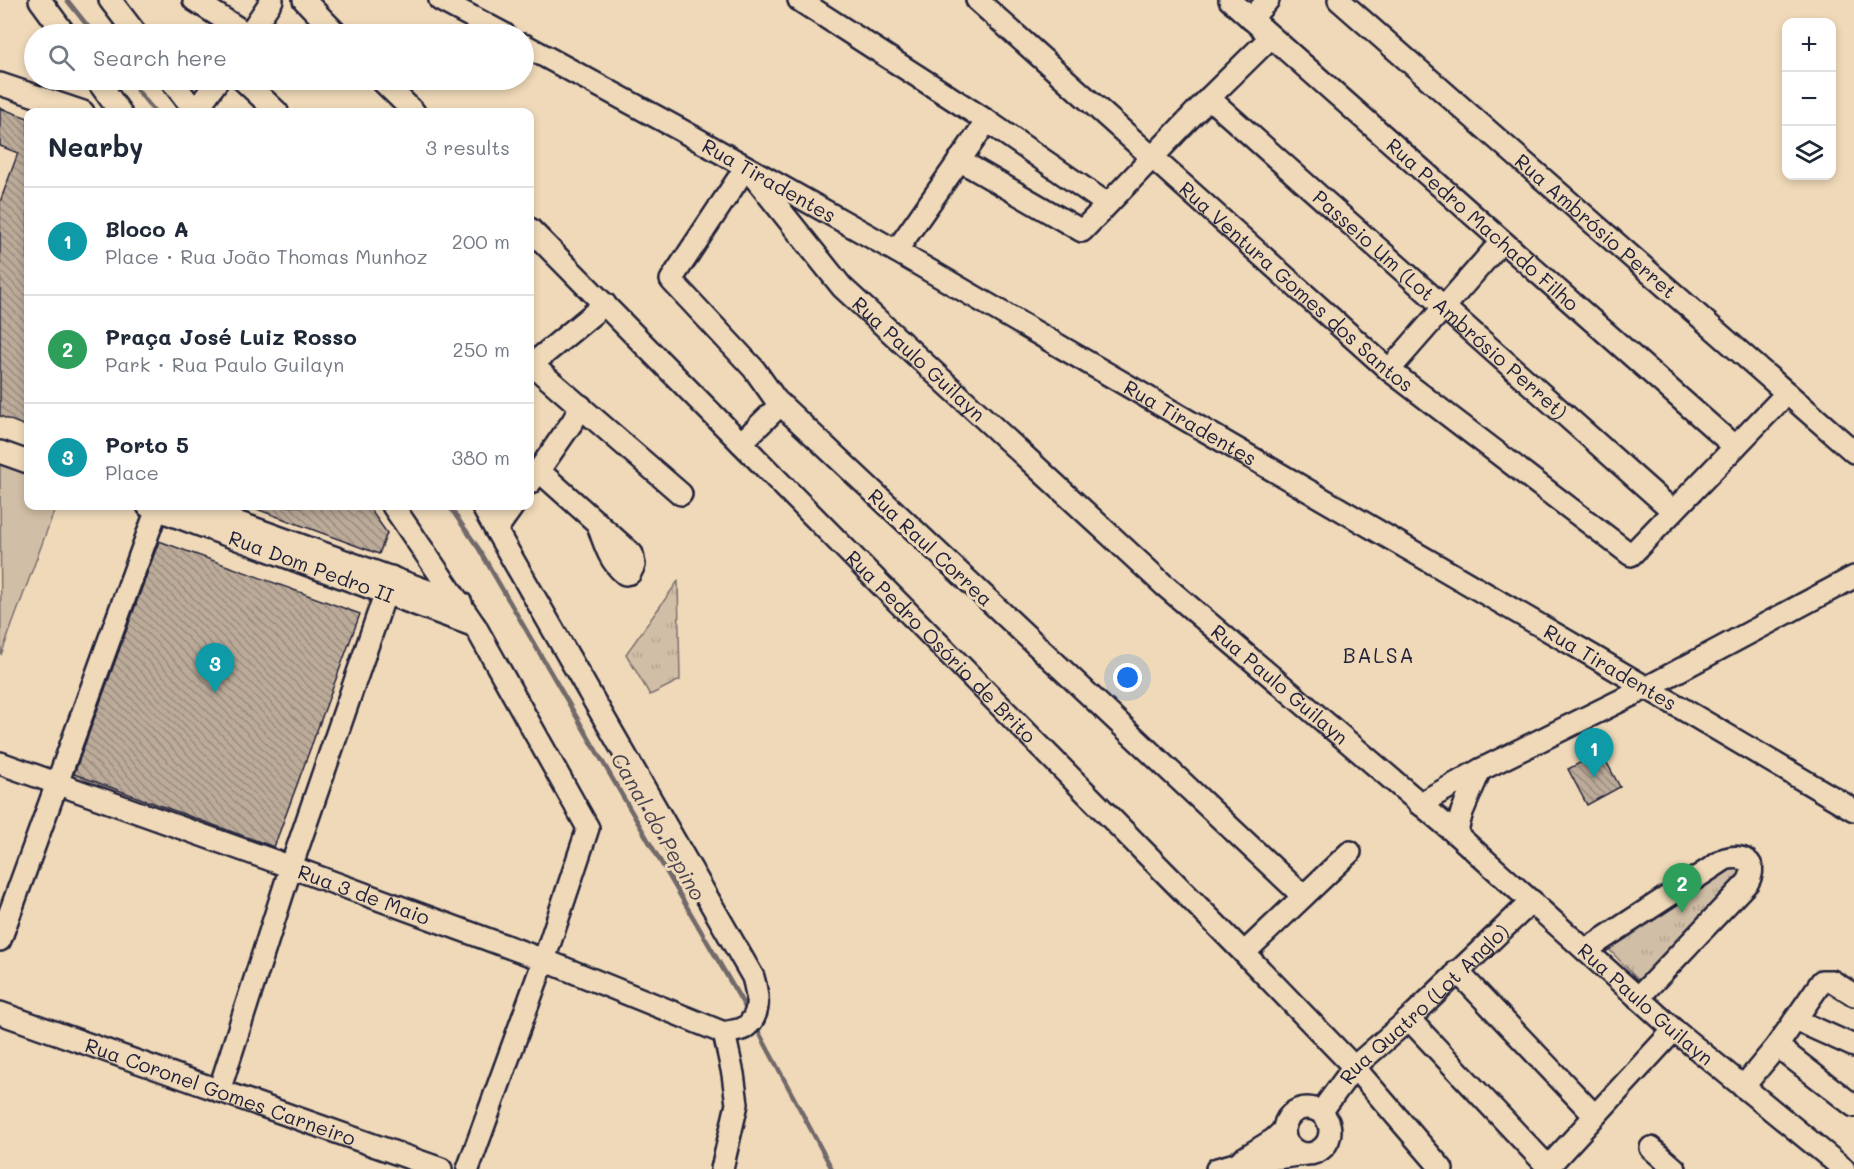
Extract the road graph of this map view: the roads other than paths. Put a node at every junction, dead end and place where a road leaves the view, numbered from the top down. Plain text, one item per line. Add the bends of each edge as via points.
1 (40, 0) edge
2 (110, 0) edge
3 (194, 0) edge
4 (272, 0) edge
5 (304, 0) edge
6 (440, 0) edge
7 (799, 0) edge
8 (977, 0) edge
9 (1230, 0) edge
10 (1268, 0) edge
11 (1339, 0) edge
12 (1251, 19) junction
13 (58, 24) edge
14 (128, 24) edge
15 (232, 24) edge
16 (255, 24) edge
17 (327, 24) edge
18 (485, 24) edge
19 (1271, 37) junction
20 (534, 50) edge
21 (0, 84) edge
22 (104, 90) edge
23 (178, 90) edge
24 (211, 90) edge
25 (254, 90) edge
26 (391, 90) edge
27 (1209, 98) junction
28 (71, 108) edge
29 (117, 108) edge
30 (192, 108) edge
31 (198, 108) edge
32 (273, 108) edge
33 (410, 108) edge
34 (987, 121) junction
35 (1152, 158) junction
36 (959, 160) junction
37 (746, 167) junction
38 (1107, 204) junction
39 (534, 233) edge
40 (1502, 241) junction
41 (896, 251) junction
42 (606, 304) junction
43 (1445, 308) junction
44 (534, 361) edge
45 (534, 367) edge
46 (1389, 370) junction
47 (1787, 393) junction
48 (780, 405) junction
49 (581, 406) junction
50 (741, 443) junction
51 (1735, 447) junction
52 (1854, 452) edge
53 (534, 476) edge
54 (681, 494) dead end
55 (153, 510) edge
56 (164, 510) edge
57 (201, 510) edge
58 (396, 510) edge
59 (484, 510) edge
60 (510, 510) edge
61 (1673, 511) junction
62 (597, 522) dead end
63 (496, 530) junction
64 (286, 548) junction
65 (1854, 577) edge
66 (388, 585) junction
67 (460, 603) junction
68 (475, 626) junction
69 (1646, 688) junction
70 (0, 763) edge
71 (1480, 770) junction
72 (57, 784) junction
73 (1419, 804) junction
74 (1854, 810) edge
75 (1456, 834) junction
76 (1350, 852) dead end
77 (291, 867) junction
78 (1303, 896) junction
79 (1532, 901) junction
80 (0, 940) edge
81 (1586, 951) junction
82 (1244, 953) junction
83 (544, 960) junction
84 (1456, 971) junction
85 (1854, 995) edge
86 (1638, 998) junction
87 (0, 1013) edge
88 (1409, 1019) junction
89 (1796, 1020) junction
90 (741, 1025) junction
91 (1674, 1030) junction
92 (1777, 1046) junction
93 (1854, 1047) edge
94 (1353, 1067) junction
95 (1743, 1088) junction
96 (219, 1091) junction
97 (1854, 1106) edge
98 (1321, 1112) junction
99 (1594, 1114) junction
100 (1284, 1130) junction
101 (1651, 1148) dead end
102 (1305, 1154) junction
103 (1831, 1165) edge
104 (1226, 1166) edge
105 (1549, 1168) edge
106 (441, 1169) edge
107 (468, 1169) edge
108 (722, 1169) edge
109 (1443, 1169) edge
110 (1676, 1169) edge

1 - 13 street
2 - 14 street
3 - 15 street
4 - 16 street
5 - 17 street
6 - 18 street
7 - 34 street
8 - 35 street, Rua Ventura Gomes dos Santos
9 - 12 street, Rua Pedro Machado Filho
10 - 12 street
11 - 47 street, Rua Ambrósio Perret
12 - 19 street, Rua Pedro Machado Filho
19 - 27 street
19 - 40 street, Rua Pedro Machado Filho
20 - 37 street, Rua Tiradentes
21 - 28 street
22 - 29 street
23 - 30 street
24 - 31 street
25 - 32 street
26 - 33 street
27 - 35 street
27 - 43 street, Passeio Um (Lot Ambrósio Perret)
34 - 36 street
34 - 38 street
35 - 38 street
35 - 46 street, Rua Ventura Gomes dos Santos
36 - 38 street via 1082,231
36 - 41 street
37 - 41 street, Rua Tiradentes
37 - 48 street, Rua Raul Correa via 670,280 754,369
37 - 73 street, Rua Paulo Guilayn via 842,287 1164,585
39 - 42 street, Rua Pedro Osório de Brito
40 - 43 street
40 - 51 street, Rua Pedro Machado Filho
41 - 69 street, Rua Tiradentes
42 - 44 street
42 - 50 street, Rua Pedro Osório de Brito
43 - 46 street
43 - 61 street, Passeio Um (Lot Ambrósio Perret)
45 - 49 street
46 - 61 street, Rua Ventura Gomes dos Santos via 1631,555
47 - 51 street
47 - 52 street, Rua Ambrósio Perret
48 - 50 street
48 - 78 street, Rua Raul Correa
49 - 53 street
49 - 54 street
50 - 82 street, Rua Pedro Osório de Brito
51 - 61 street
53 - 62 street
55 - 72 street
56 - 64 street, Rua Dom Pedro II
57 - 64 street, Rua Dom Pedro II
58 - 67 street
59 - 63 street
60 - 63 street
63 - 90 street via 753,977 759,999
64 - 66 street, Rua Dom Pedro II
65 - 69 street
66 - 67 street, Rua Dom Pedro II
66 - 68 street, Rua Dom Pedro II
66 - 77 street
67 - 68 street
68 - 83 street via 588,828
69 - 71 street
69 - 74 street, Rua Tiradentes
70 - 72 street, Rua 3 de Maio
71 - 73 street
71 - 75 street
72 - 77 street, Rua 3 de Maio
72 - 80 street
73 - 75 street, Rua Paulo Guilayn
75 - 79 street, Rua Paulo Guilayn
76 - 78 street
77 - 83 street, Rua 3 de Maio
77 - 96 street
78 - 82 street
79 - 81 street, Rua Paulo Guilayn
79 - 84 street, Rua Quatro (Lot Anglo)
81 - 86 street, Rua Paulo Guilayn
81 - 86 street via 1725,859 1743,857 1752,866 1748,882
82 - 94 street, Rua Pedro Osório de Brito
83 - 90 street, Rua 3 de Maio
83 - 107 street
84 - 88 street, Rua Quatro (Lot Anglo)
84 - 99 street
85 - 89 street via 1832,981 1822,981
86 - 91 street, Rua Paulo Guilayn
87 - 96 street, Rua Coronel Gomes Carneiro
88 - 94 street, Rua Quatro (Lot Anglo)
88 - 105 street
89 - 92 street
89 - 93 street
90 - 108 street via 733,1074 737,1104
91 - 95 street, Rua Paulo Guilayn
91 - 99 street
92 - 95 street
92 - 97 street
94 - 98 street, Rua Quatro (Lot Anglo)
94 - 109 street, Rua Pedro Osório de Brito
95 - 103 street, Rua Paulo Guilayn
96 - 106 street, Rua Coronel Gomes Carneiro
98 - 100 street via 1300,1109 1288,1117
98 - 102 street via 1329,1124 1329,1139 1325,1146
99 - 105 street
100 - 102 street via 1293,1149
100 - 104 street
101 - 110 street
102 - 104 street

